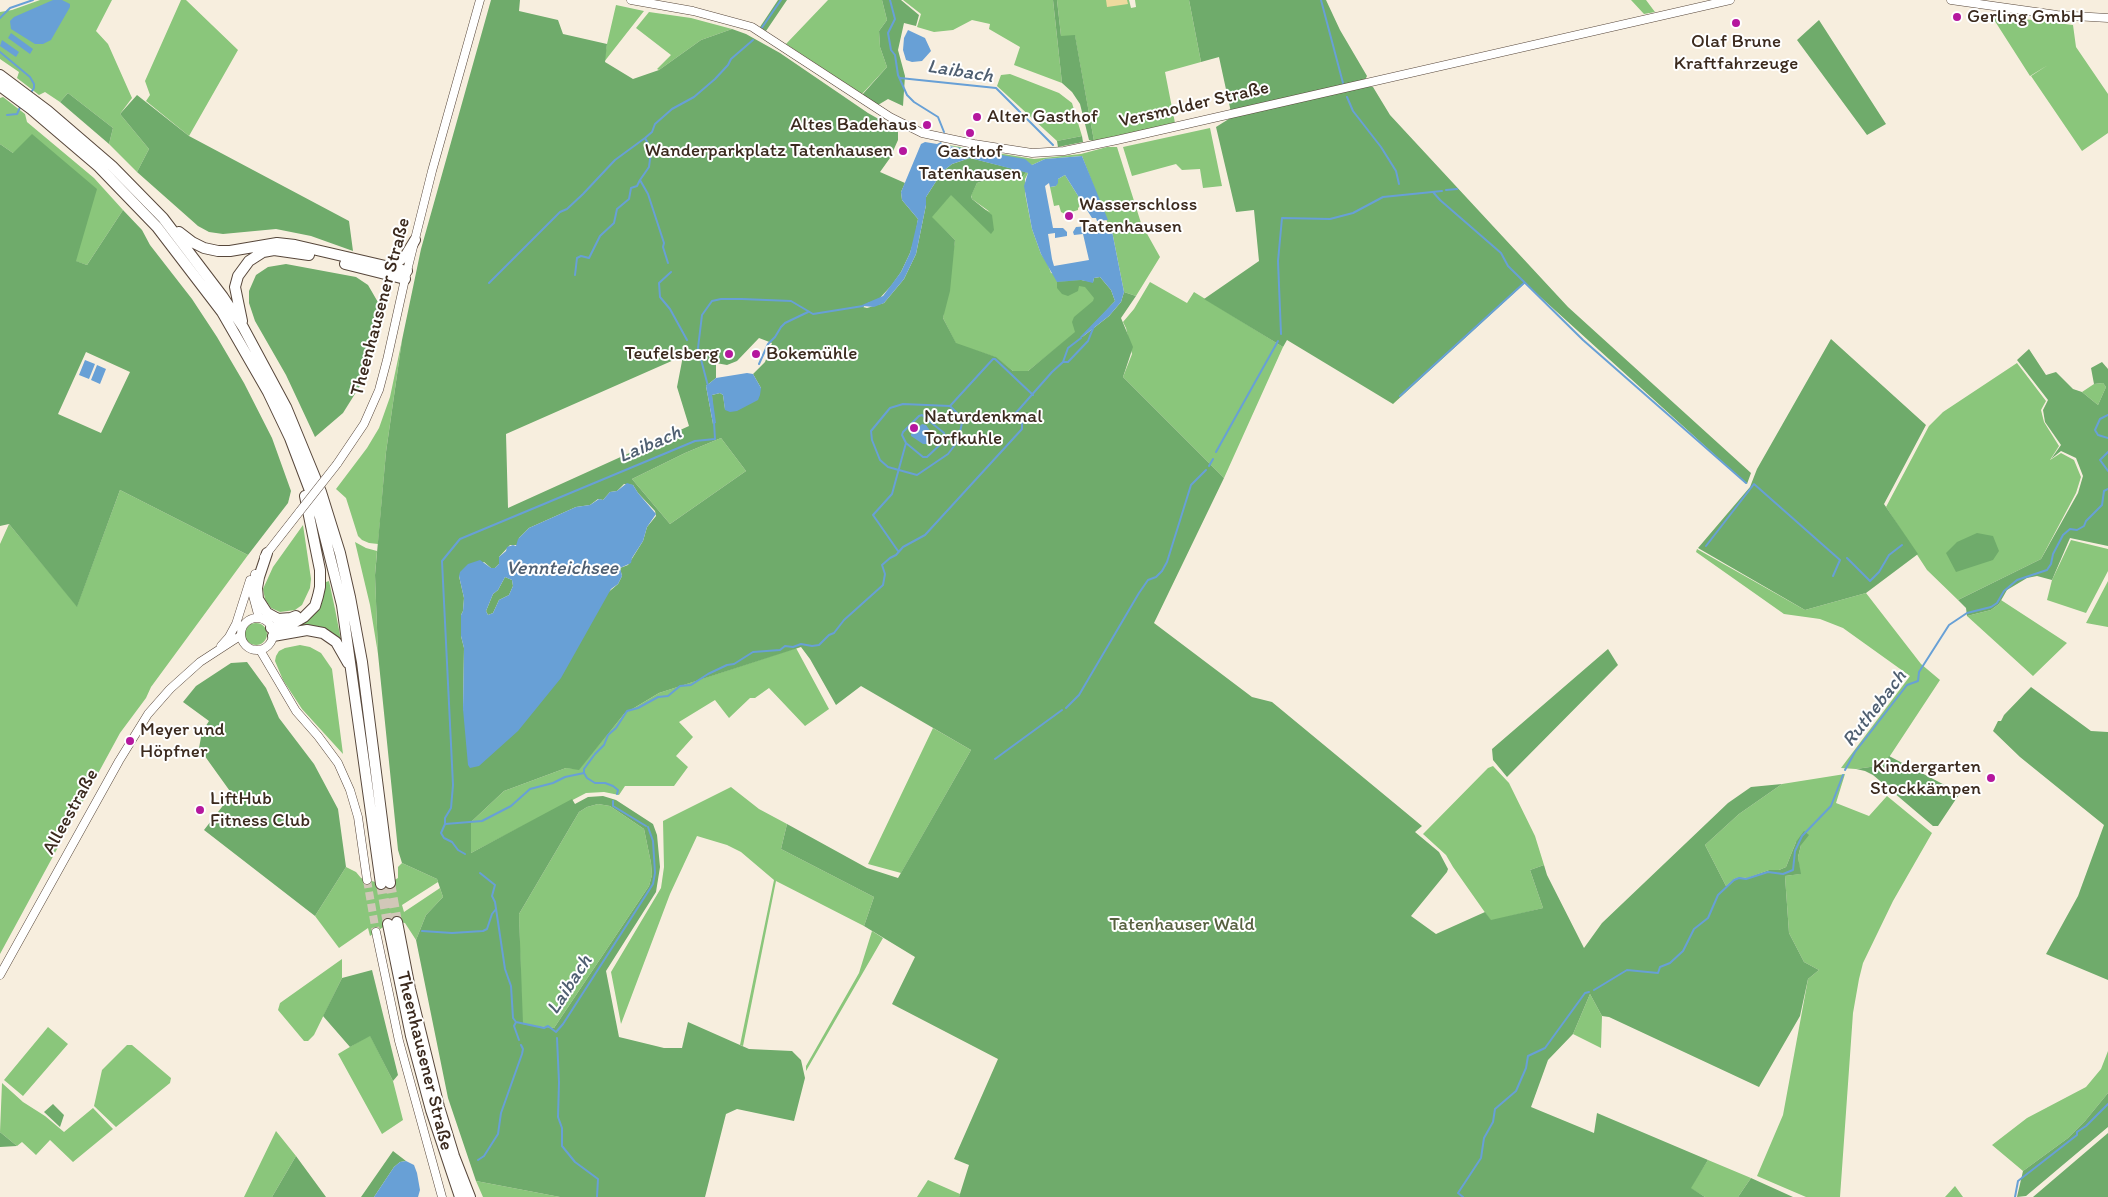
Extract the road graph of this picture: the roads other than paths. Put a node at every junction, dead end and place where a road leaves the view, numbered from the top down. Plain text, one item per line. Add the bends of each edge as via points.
1 (480, 0) edge
2 (631, 0) edge
3 (1730, 0) edge
4 (1951, 0) edge
5 (2108, 18) edge
6 (0, 75) edge
7 (6, 87) edge
8 (34, 105) junction
9 (163, 218) junction
10 (415, 240) junction
11 (387, 266) junction
12 (406, 275) junction
13 (243, 327) junction
14 (295, 449) junction
15 (267, 553) junction
16 (257, 568) junction
17 (252, 592) junction
18 (318, 596) junction
19 (259, 618) junction
20 (250, 619) junction
21 (272, 632) junction
22 (240, 636) junction
23 (245, 645) junction
24 (263, 648) junction
25 (200, 662) junction
26 (185, 675) junction
27 (354, 678) junction
28 (367, 880) tunnel mouth
29 (376, 932) tunnel mouth
30 (0, 975) edge
31 (442, 1197) edge
32 (460, 1197) edge
33 (470, 1197) edge

1 - 10 main road, Theenhausener Straße
2 - 3 main road, Versmolder Straße via 693,11 752,27 890,117 922,133 1032,153 1064,151 1108,142
4 - 5 main road via 2057,15
6 - 7 highway
7 - 8 highway
8 - 9 highway via 112,166
8 - 14 highway via 127,193 190,267 245,349
9 - 11 highway via 204,248 230,251 277,243
9 - 13 highway
10 - 11 highway via 406,255
10 - 12 main road, Theenhausener Straße
11 - 12 highway
12 - 13 highway via 296,252 263,252 249,261 238,276 236,298
12 - 15 main road, Theenhausener Straße, bridge via 387,360 364,424 338,464
13 - 27 highway via 283,399 307,454 340,553 362,662 386,883
14 - 18 highway via 320,570
14 - 27 highway via 333,564
15 - 16 main road, Theenhausener Straße
15 - 18 highway via 257,588 258,599 267,613 278,619 291,618 302,613
16 - 17 main road, Theenhausener Straße
16 - 25 main road via 229,637
17 - 19 main road, Theenhausener Straße
17 - 20 main road, Theenhausener Straße
18 - 21 highway via 315,606 304,617
19 - 20 main road
19 - 21 main road
20 - 22 main road via 242,626
21 - 24 main road
21 - 27 highway via 307,630 323,633 341,648
22 - 23 main road
22 - 25 main road, Alleestraße
23 - 24 main road via 254,650
23 - 26 main road, Alleestraße via 221,653
24 - 28 main road via 279,684 296,711 338,763 358,817
25 - 26 main road, Alleestraße
26 - 30 main road, Alleestraße via 157,702 130,741
29 - 31 main road, Theenhausener Straße via 402,1051
32 - 33 highway via 430,1110 411,1036 392,923 437,1097

